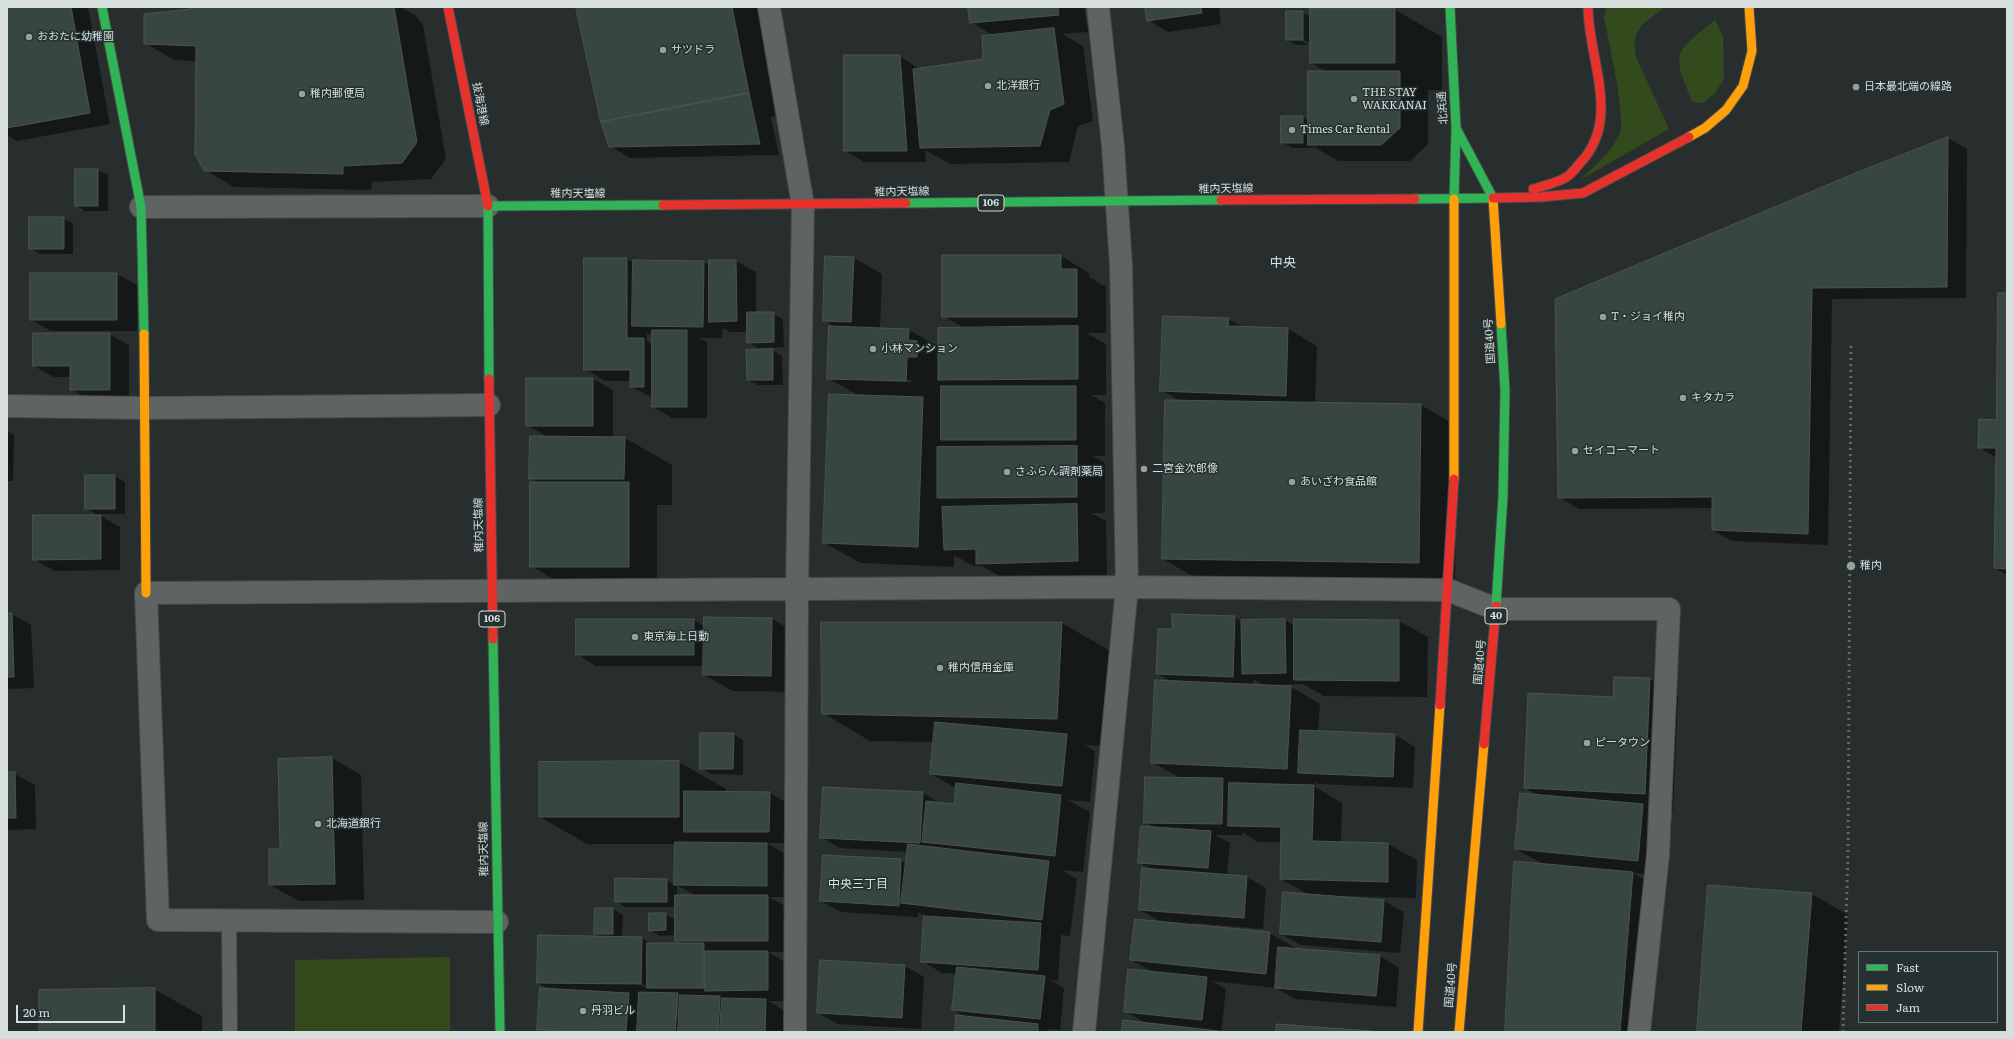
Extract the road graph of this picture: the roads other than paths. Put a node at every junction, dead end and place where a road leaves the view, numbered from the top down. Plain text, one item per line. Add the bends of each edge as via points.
1 (102, 7) edge
2 (448, 7) edge
3 (769, 7) edge
4 (1098, 7) edge
5 (1450, 7) edge
6 (1588, 7) edge
7 (1749, 7) edge
8 (1456, 128) junction
9 (1493, 198) junction
10 (1454, 199) junction
11 (1117, 201) junction
12 (802, 205) junction
13 (488, 206) junction
14 (141, 208) junction
15 (7, 406) edge
16 (489, 406) junction
17 (145, 408) junction
18 (1127, 587) junction
19 (797, 590) junction
20 (1448, 590) junction
21 (492, 591) junction
22 (146, 593) junction
23 (1496, 609) junction
24 (229, 922) junction
25 (497, 922) junction
26 (230, 1032) edge
27 (500, 1032) edge
28 (795, 1032) edge
29 (1084, 1032) edge
30 (1418, 1032) edge
31 (1459, 1032) edge
32 (1639, 1032) edge

1 - 14 main road
2 - 13 main road, 抜海港線
3 - 12 street
4 - 11 street
5 - 8 main road, 北浜通
6 - 9 main road via 1588,24 1600,83 1601,111 1597,133 1589,154 1566,178
7 - 9 main road via 1752,51 1743,86 1726,110 1705,128 1583,193
8 - 9 main road, 北浜通
8 - 10 main road
9 - 10 main road, 稚内天塩線 / 106
9 - 23 main road, 国道40号 / 40 via 1505,390 1503,496
10 - 11 main road, 稚内天塩線 / 106
10 - 20 main road via 1454,486
11 - 12 main road, 稚内天塩線 / 106
11 - 18 street
12 - 13 main road, 稚内天塩線 / 106
12 - 19 street
13 - 14 street
13 - 16 main road, 稚内天塩線 / 106
14 - 17 main road
15 - 17 street
16 - 17 street
16 - 21 main road, 稚内天塩線 / 106
17 - 22 main road
18 - 19 street
18 - 20 street
18 - 29 street
19 - 21 street
19 - 28 street
20 - 23 street
20 - 30 main road
21 - 22 street
21 - 25 main road, 稚内天塩線 / 106
22 - 24 street via 158,920
23 - 31 main road, 国道40号 / 40
23 - 32 street via 1669,609 1658,855
24 - 25 street
24 - 26 lane
25 - 27 main road, 稚内天塩線 / 106

